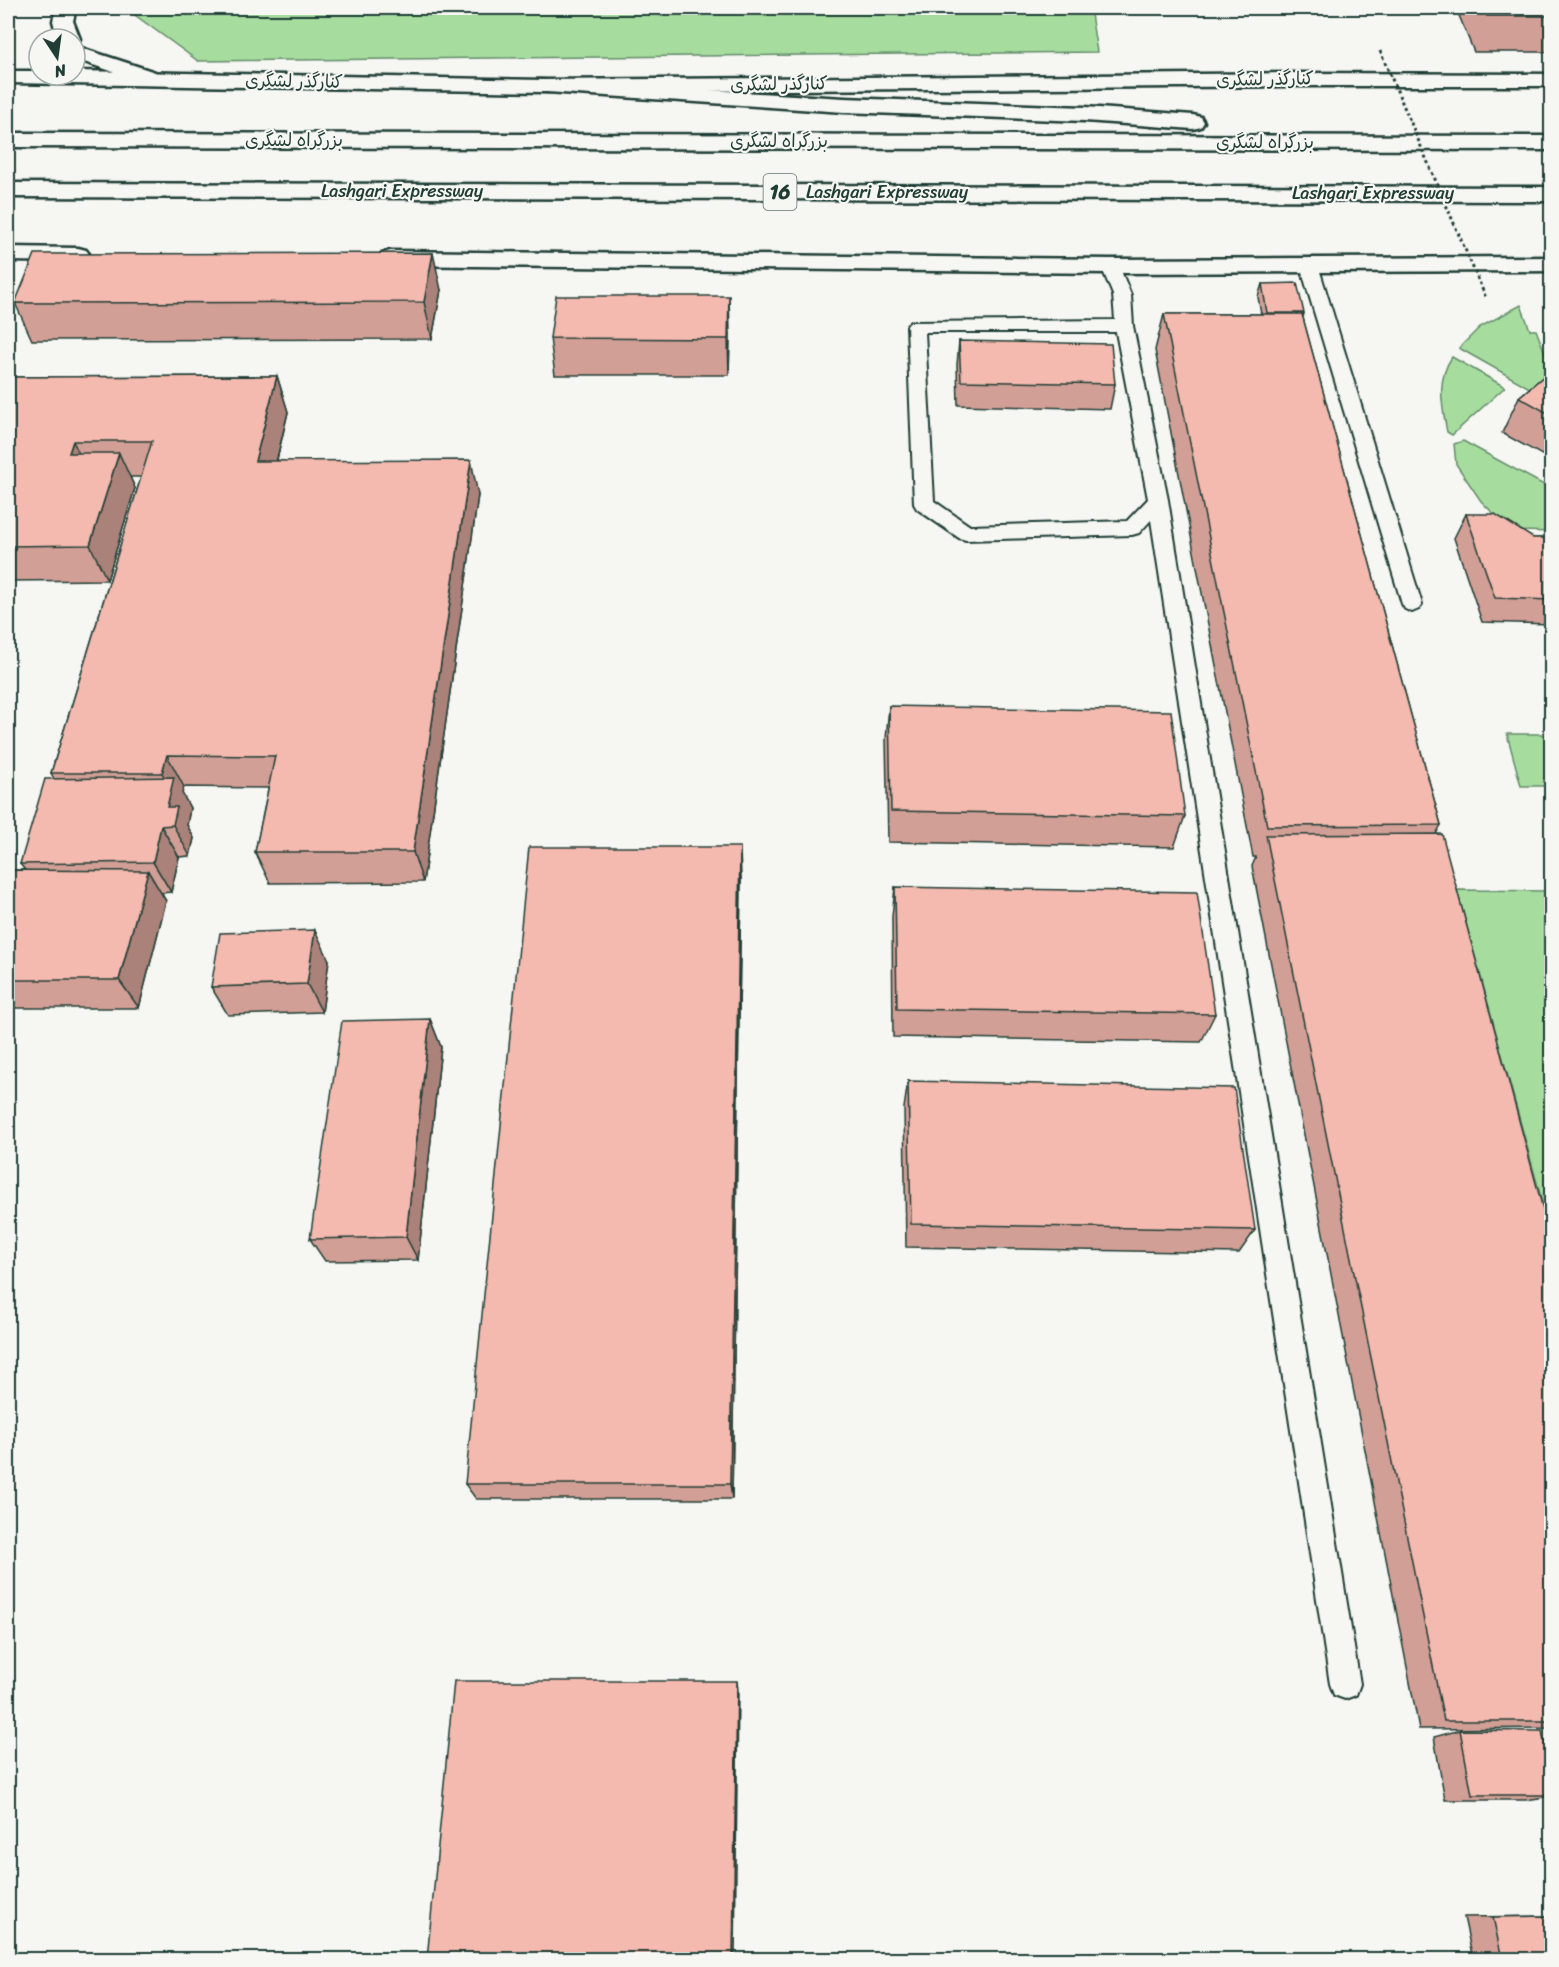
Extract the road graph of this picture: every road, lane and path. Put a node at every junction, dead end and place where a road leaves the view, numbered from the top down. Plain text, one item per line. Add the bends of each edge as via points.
1 (66, 8) edge
2 (65, 27) edge
3 (1380, 51) dead end
4 (87, 56) edge
5 (8, 77) edge
6 (147, 77) junction
7 (1551, 80) edge
8 (540, 86) junction
9 (8, 140) edge
10 (1455, 143) junction
11 (1551, 143) edge
12 (8, 190) edge
13 (1551, 194) edge
14 (9, 254) edge
15 (96, 255) edge
16 (370, 258) edge
17 (1551, 264) edge
18 (1308, 265) junction
19 (1110, 266) junction
20 (1486, 298) dead end
21 (1124, 326) junction
22 (1158, 500) junction
23 (1412, 604) dead end
24 (1345, 1684) dead end

1 - 2 main road
3 - 20 path, bridge
4 - 6 main road
5 - 6 main road, کنارگذر لشگری
6 - 8 main road, کنارگذر لشگری
7 - 8 main road, کنارگذر لشگری via 1354,78
8 - 10 main road via 844,105 1085,114
9 - 10 main road, بزرگراه لشگری / 16
10 - 11 main road, بزرگراه لشگری / 16
12 - 13 main road, Lashgari Expressway / 16
14 - 15 main road
16 - 19 main road
17 - 18 main road
18 - 19 main road
18 - 23 lane
19 - 21 lane via 1122,295
21 - 22 lane
21 - 22 lane via 916,326 924,504 966,533 1132,528
22 - 24 lane

